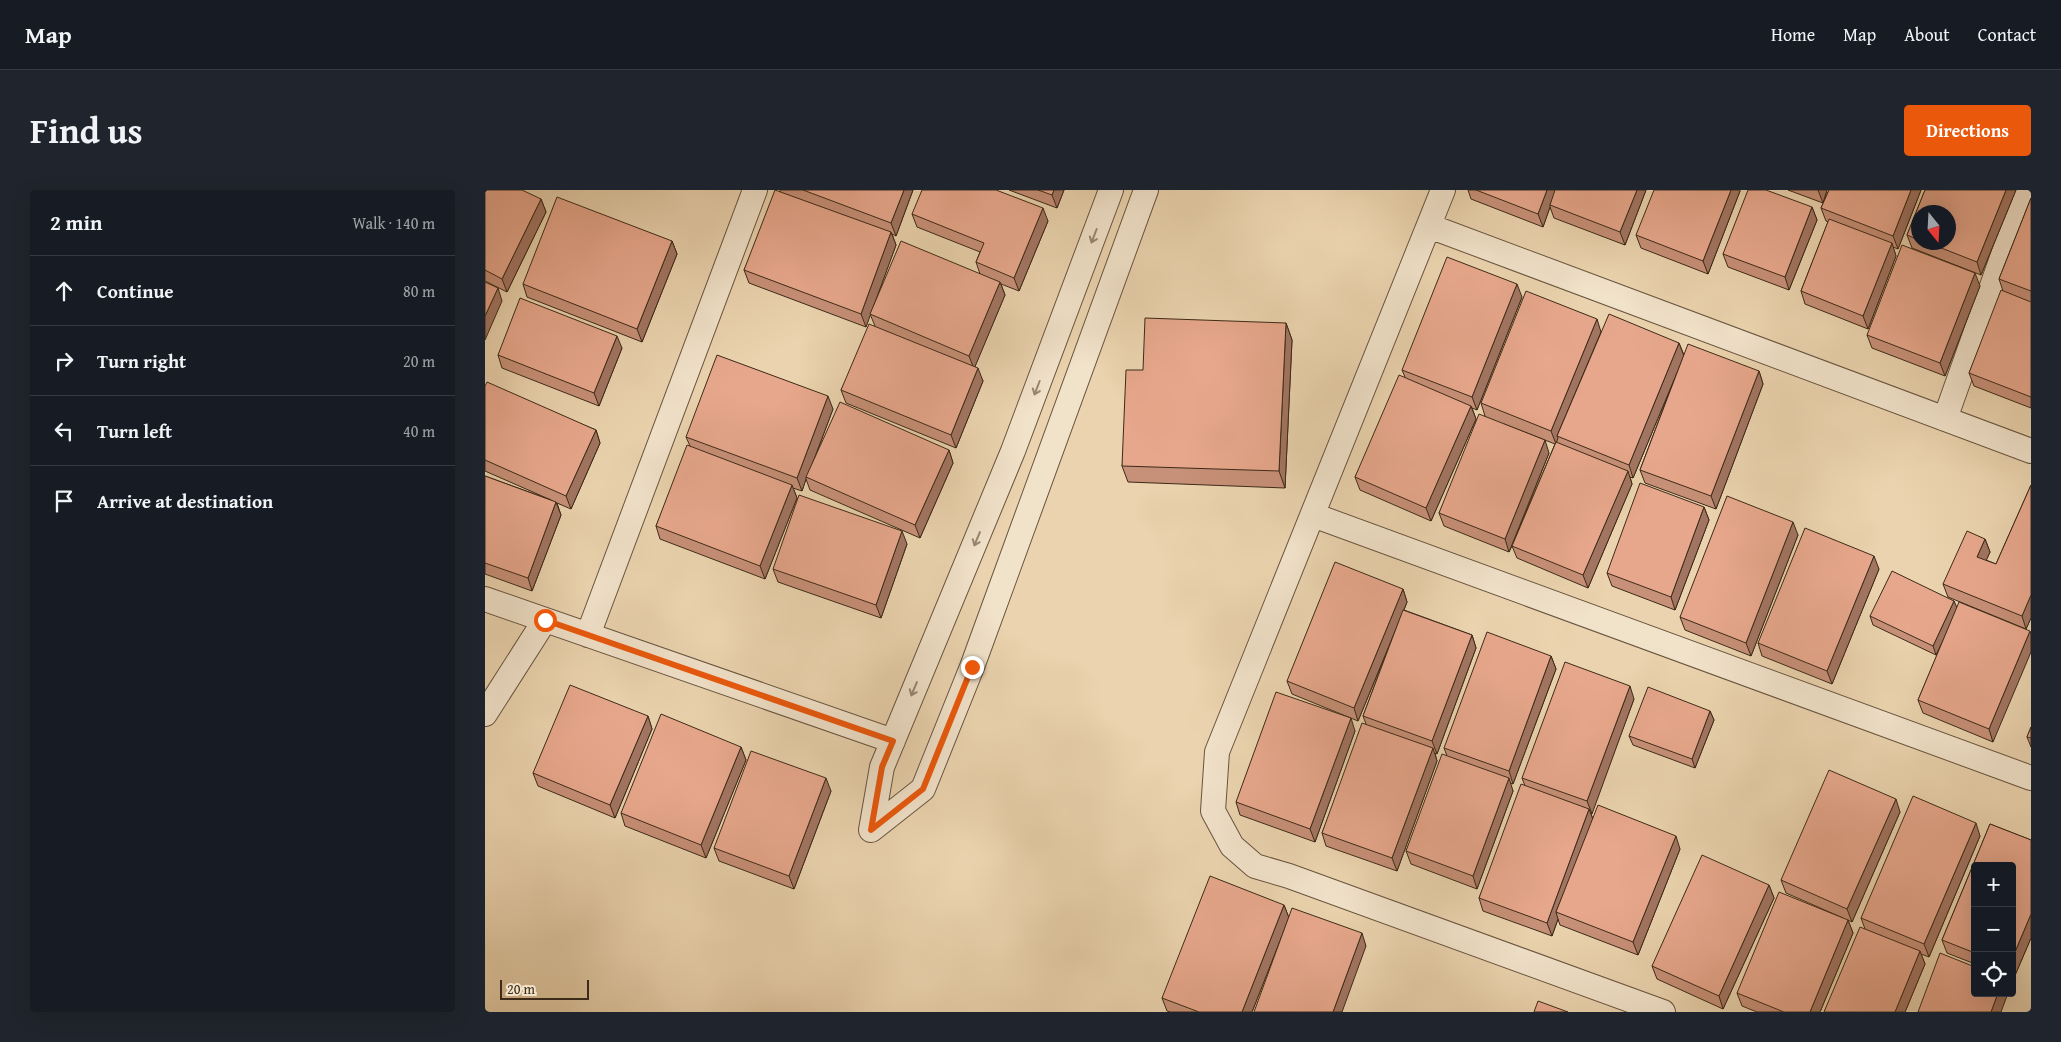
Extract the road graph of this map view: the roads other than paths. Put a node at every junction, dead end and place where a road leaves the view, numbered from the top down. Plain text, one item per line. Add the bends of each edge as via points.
1 (755, 190) edge
2 (1111, 190) edge
3 (1145, 190) edge
4 (1443, 190) edge
5 (2025, 190) edge
6 (1429, 226) junction
7 (1945, 419) junction
8 (2031, 451) edge
9 (1313, 515) junction
10 (485, 599) edge
11 (545, 620) junction
12 (588, 635) junction
13 (485, 714) edge
14 (893, 741) junction
15 (2031, 778) edge
16 (1663, 1012) edge

1 - 12 street
2 -> 14 street via 1013,451
3 - 14 street via 976,658 923,789 871,830 882,767
4 - 6 street
5 - 7 street
6 - 7 street
6 - 9 street
7 - 8 street
9 - 15 street
9 - 16 street via 1217,752 1213,811 1232,846 1255,866
10 - 11 street
11 - 12 street
11 - 13 street
12 - 14 street

